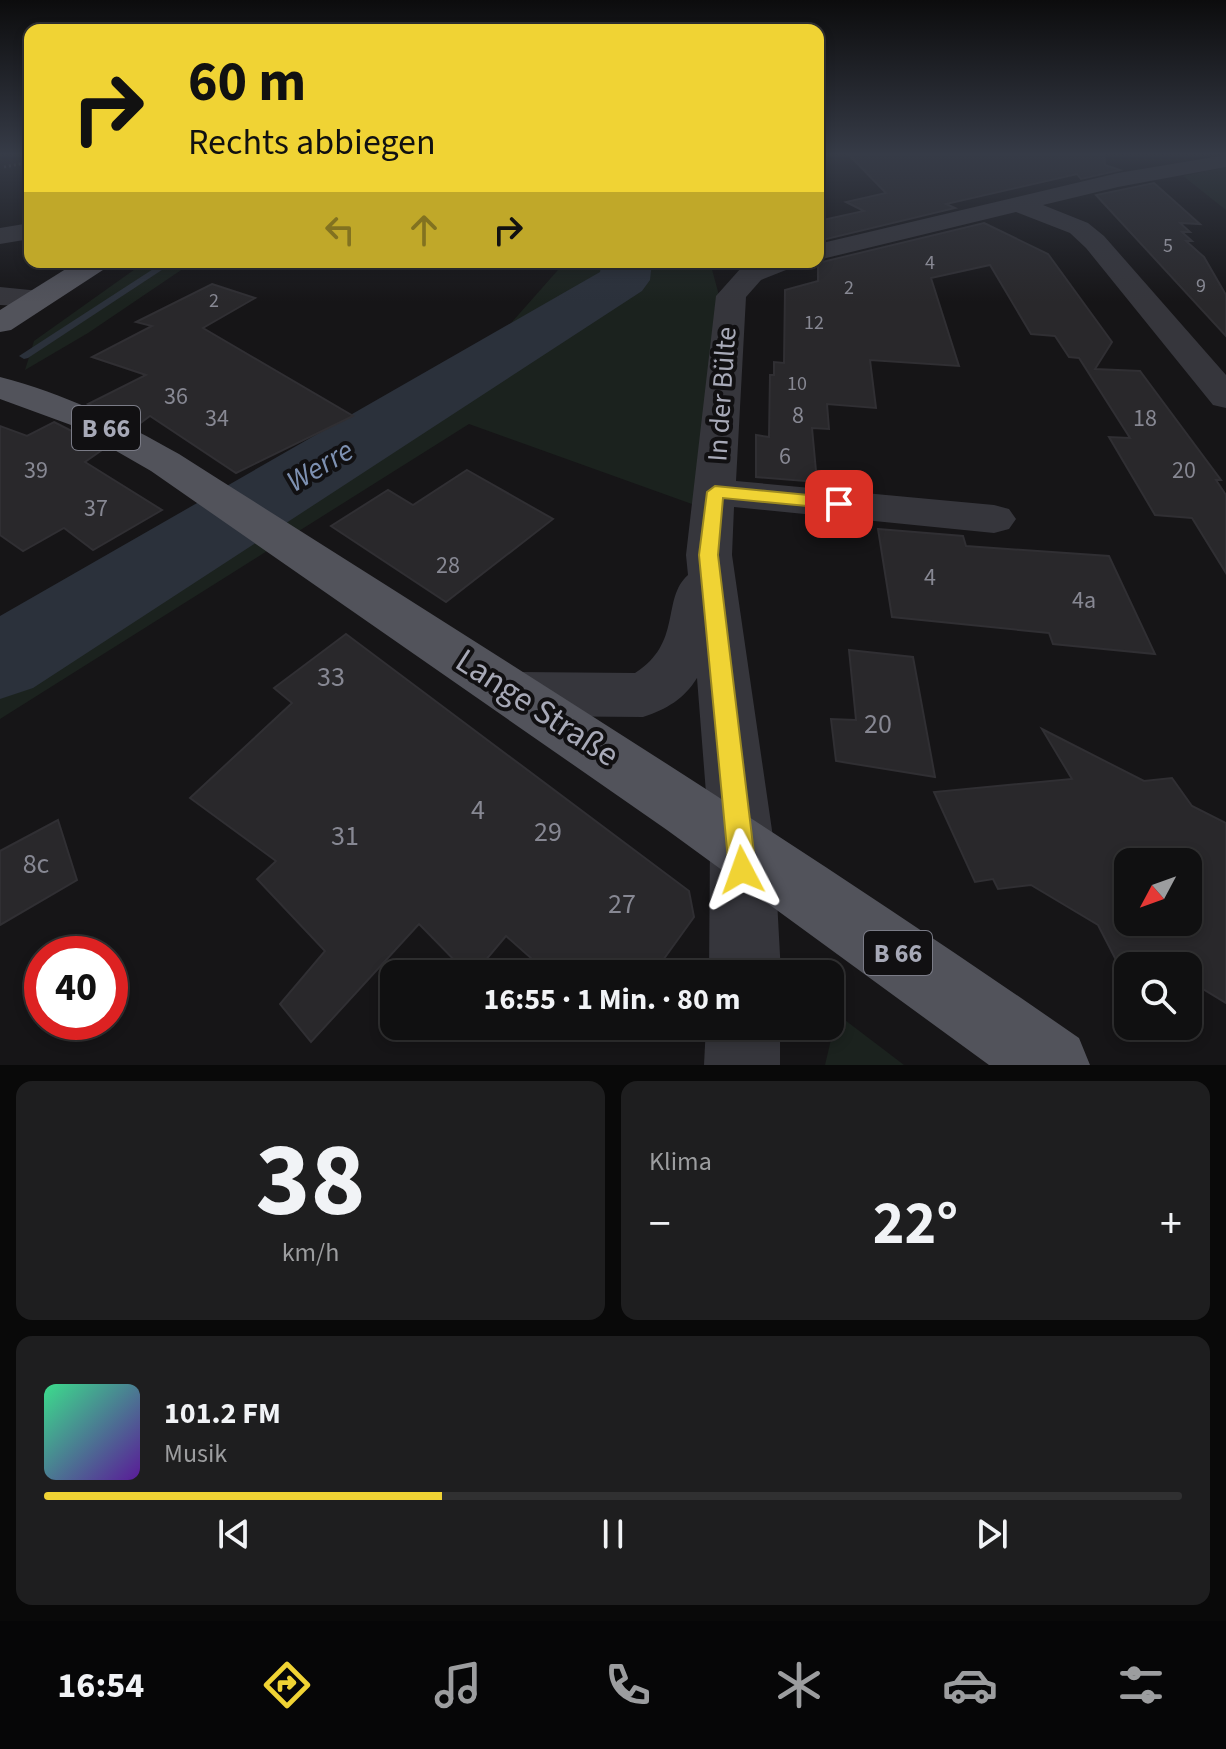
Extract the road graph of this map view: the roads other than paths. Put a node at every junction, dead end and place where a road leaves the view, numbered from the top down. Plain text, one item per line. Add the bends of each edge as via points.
1 (1016, 203) joint
2 (24, 232) edge
3 (0, 236) edge
4 (824, 251) edge
5 (87, 268) edge
6 (761, 268) edge
7 (0, 296) edge
8 (40, 298) junction
9 (0, 323) edge
10 (0, 388) edge
11 (1226, 397) edge
12 (715, 492) junction
13 (994, 519) dead end
14 (709, 555) junction
15 (519, 694) junction
16 (742, 844) junction
17 (745, 960) edge
18 (743, 1040) edge
19 (742, 1065) edge
20 (1052, 1065) edge

1 - 4 street
1 - 11 street via 1079,228 1095,242
2 - 3 street
5 - 8 main road
6 - 12 street, In der Bülte via 731,296
7 - 8 street
8 - 9 main road
10 - 15 main road, Lange Straße / B 66 via 112,430
12 - 13 street
12 - 14 street, In der Bülte
14 - 15 street via 690,645 668,679 643,695
14 - 16 street, In der Bülte
15 - 16 main road, Lange Straße / B 66
16 - 17 street, In der Bülte
16 - 20 main road, Lange Straße / B 66
18 - 19 street

